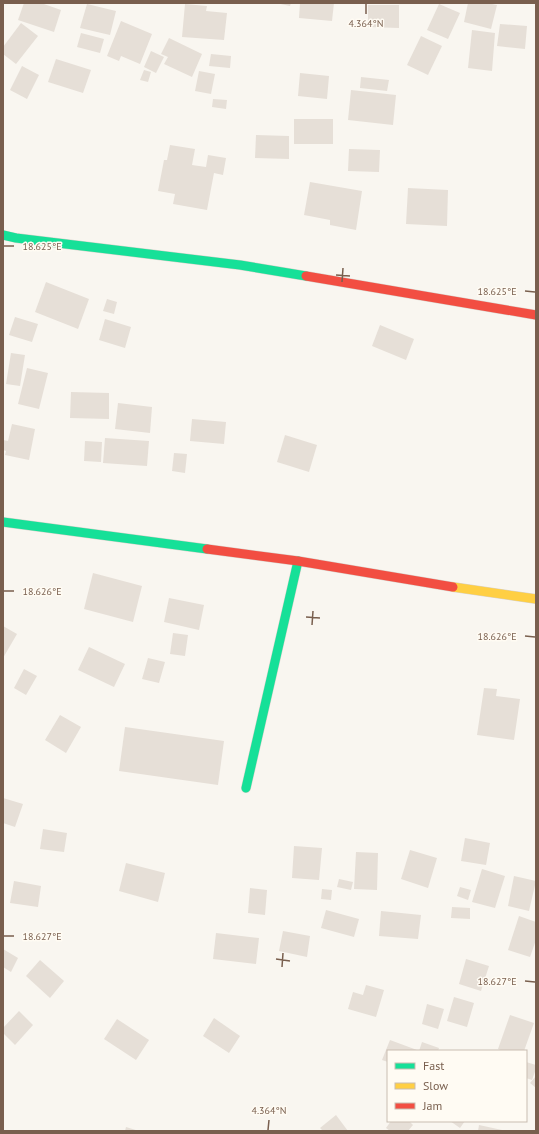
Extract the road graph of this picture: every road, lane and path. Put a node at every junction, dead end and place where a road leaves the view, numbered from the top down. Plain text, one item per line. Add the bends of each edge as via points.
1 (3, 235) edge
2 (536, 315) edge
3 (3, 522) edge
4 (298, 561) junction
5 (536, 599) edge
6 (246, 788) dead end

1 - 2 street via 240,265
3 - 4 street
4 - 5 street
4 - 6 street

